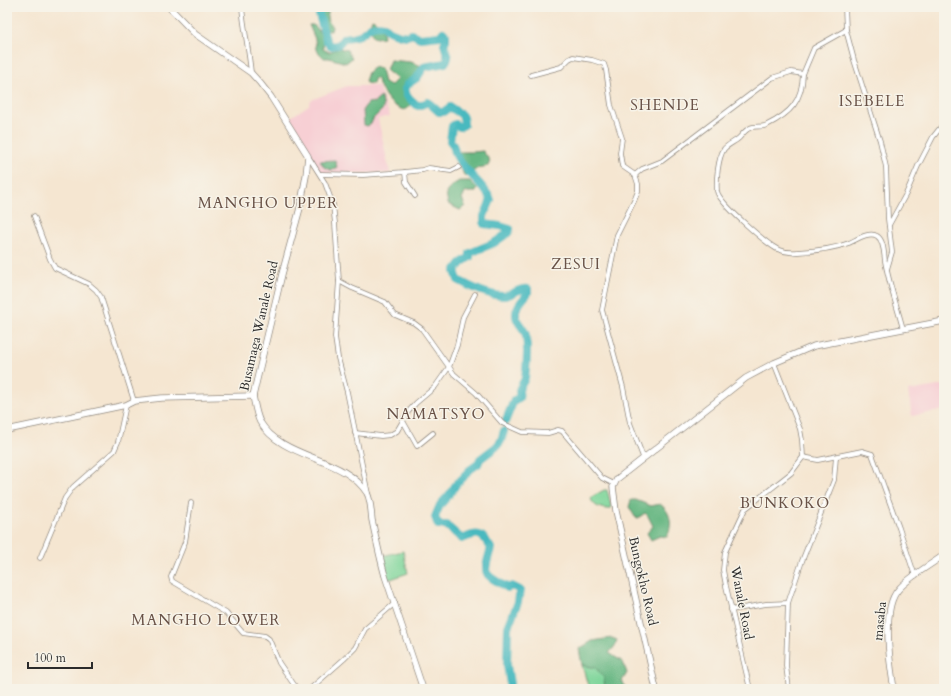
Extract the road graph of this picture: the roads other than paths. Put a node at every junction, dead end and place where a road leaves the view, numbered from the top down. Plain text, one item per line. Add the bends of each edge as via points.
1 (169, 7) edge
2 (242, 7) edge
3 (846, 7) edge
4 (846, 30) junction
5 (251, 73) junction
6 (531, 74) dead end
7 (803, 74) junction
8 (944, 123) edge
9 (308, 156) junction
10 (459, 167) dead end
11 (405, 172) junction
12 (321, 174) junction
13 (635, 175) junction
14 (415, 196) dead end
15 (34, 216) dead end
16 (889, 225) junction
17 (887, 270) junction
18 (339, 281) junction
19 (475, 294) dead end
20 (944, 321) edge
21 (903, 329) junction
22 (774, 363) junction
23 (449, 367) junction
24 (253, 396) junction
25 (134, 401) junction
26 (126, 405) junction
27 (403, 421) junction
28 (7, 430) edge
29 (355, 433) junction
30 (433, 433) dead end
31 (643, 457) junction
32 (803, 457) junction
33 (836, 457) junction
34 (615, 481) junction
35 (368, 494) junction
36 (191, 503) dead end
37 (944, 555) edge
38 (40, 558) dead end
39 (915, 576) junction
40 (395, 603) junction
41 (788, 603) junction
42 (731, 610) junction
43 (297, 689) edge
44 (310, 689) edge
45 (423, 689) edge
46 (656, 689) edge
47 (750, 689) edge
48 (788, 689) edge
49 (894, 689) edge

1 - 5 street via 195,34
2 - 5 street
3 - 4 street
4 - 7 street via 814,48
4 - 16 street via 886,167
5 - 9 street via 271,97
6 - 13 street via 561,67 573,57 604,64 611,105 622,138 622,166
7 - 13 street via 791,72 772,78 662,161 642,169
7 - 17 street via 800,96 791,109 767,125 749,128 724,149 718,174 718,194 724,204 760,237 786,252 845,245 872,234 878,236
8 - 16 street via 933,137
9 - 12 street
9 - 24 street, Busamaga Wanale Road via 300,208
10 - 11 street via 451,171 429,168
11 - 12 street
11 - 14 street via 406,182
12 - 18 street via 333,205
13 - 31 street via 638,191 617,235 602,310 631,426
15 - 25 street via 55,268 89,284 101,297
16 - 17 street via 892,252
17 - 21 street
18 - 23 street via 385,302 395,315 419,326
18 - 29 street via 336,337 338,358
19 - 23 street via 463,317
20 - 21 street
21 - 22 street via 814,346
22 - 31 street via 746,378
22 - 32 street via 800,429
23 - 27 street
23 - 34 street via 484,401 502,423 519,432 562,431 602,478
24 - 25 street
24 - 35 street, Busamaga Wanale Road via 260,422 271,434 288,446 348,474
25 - 26 street
26 - 28 street
26 - 38 street via 114,451 65,498
27 - 29 street via 397,431 390,435
27 - 30 street via 417,446
29 - 35 street
31 - 34 street
32 - 33 street via 818,460
32 - 42 street, Wanale Road via 794,470 748,506 742,515 725,552 724,570
33 - 39 street via 862,451 872,454
33 - 41 street via 834,480
34 - 46 street, Bungokho Road via 613,494 616,512
35 - 40 street via 380,559
36 - 43 street via 185,542 171,577 172,581 226,613 243,633 265,636 269,639 279,663
37 - 39 street, masaba
39 - 49 street, masaba via 899,589 892,601 887,636
40 - 44 street via 365,629 355,648
40 - 45 street
41 - 42 street
41 - 48 street
42 - 47 street, Wanale Road

